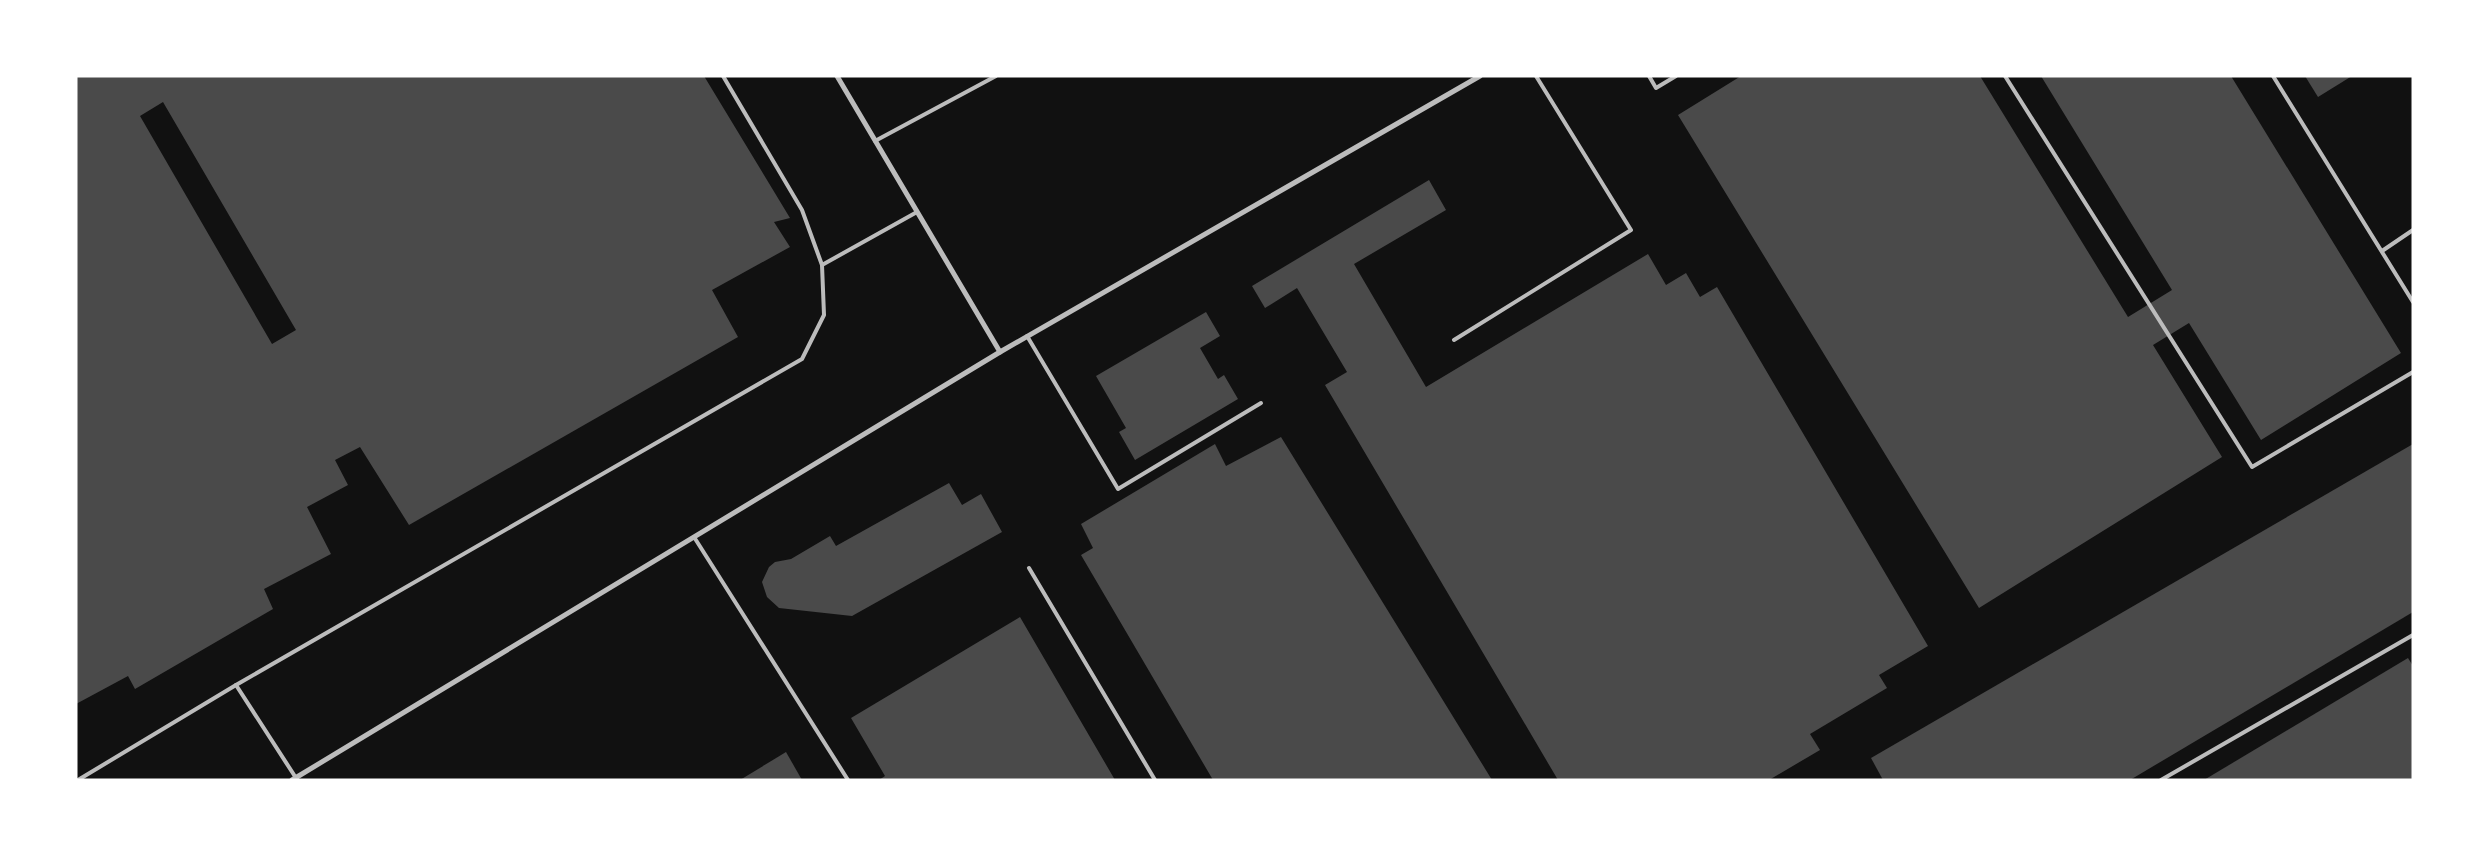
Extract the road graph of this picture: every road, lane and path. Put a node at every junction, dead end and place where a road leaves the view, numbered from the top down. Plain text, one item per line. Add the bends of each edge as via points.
1 (723, 76) edge
2 (836, 76) edge
3 (996, 76) edge
4 (1480, 76) edge
5 (1536, 76) edge
6 (1649, 76) edge
7 (1676, 76) edge
8 (2005, 76) edge
9 (2273, 76) edge
10 (875, 141) junction
11 (917, 212) junction
12 (2413, 230) edge
13 (2382, 250) junction
14 (822, 265) junction
15 (2413, 302) edge
16 (1027, 336) junction
17 (1454, 340) dead end
18 (1000, 352) junction
19 (2413, 372) edge
20 (1261, 403) dead end
21 (694, 537) junction
22 (1029, 568) dead end
23 (2413, 635) edge
24 (236, 685) junction
25 (294, 779) edge
26 (78, 780) edge
27 (848, 780) edge
28 (1155, 780) edge
29 (2161, 780) edge

1 - 14 lane via 802,210
2 - 10 street
3 - 10 lane
4 - 16 street
5 - 17 lane via 1631,230
6 - 7 lane via 1656,88
8 - 19 lane via 2252,467
9 - 13 lane
10 - 11 street
11 - 14 lane
11 - 18 street
12 - 13 lane
13 - 15 lane
14 - 24 lane via 824,315 802,359
16 - 18 street
16 - 20 lane via 1118,489
18 - 21 street
21 - 25 street
21 - 27 lane
22 - 28 lane
23 - 29 lane
24 - 25 lane
24 - 26 lane

